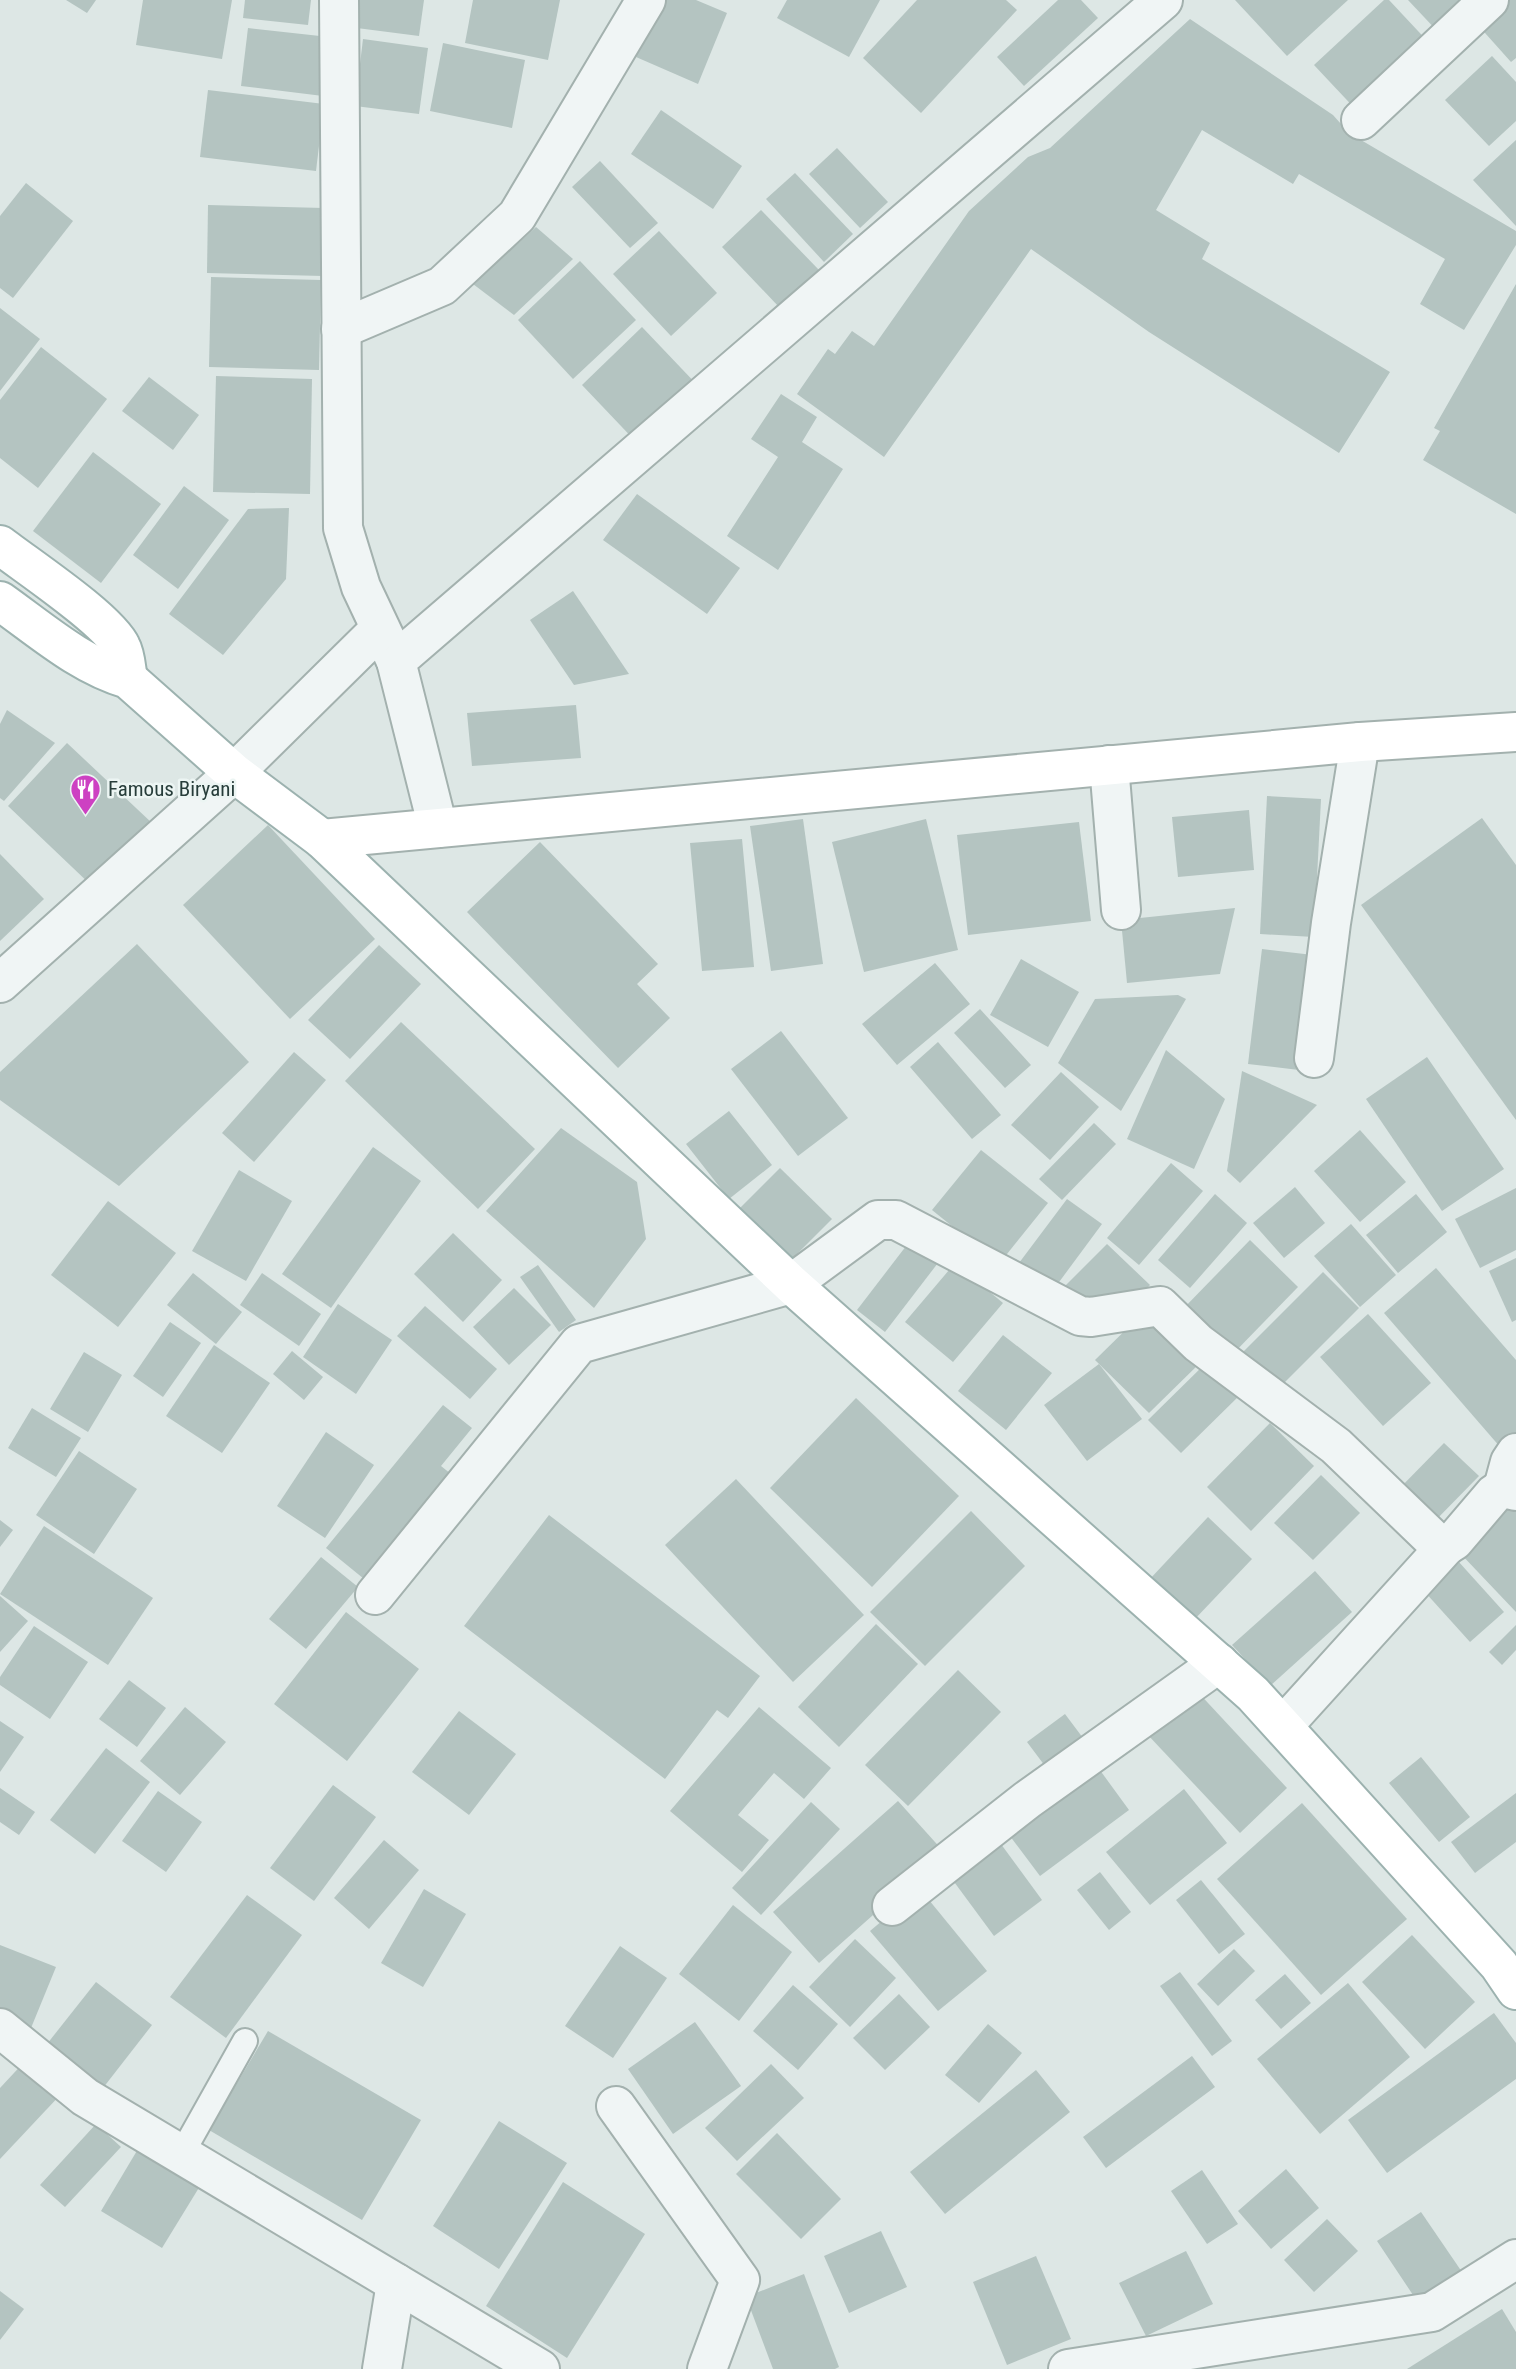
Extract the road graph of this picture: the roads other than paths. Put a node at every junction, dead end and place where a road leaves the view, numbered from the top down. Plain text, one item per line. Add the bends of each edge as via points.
1 (339, 0) edge
2 (646, 0) edge
3 (1163, 0) edge
4 (1489, 0) edge
5 (1361, 120) dead end
6 (341, 329) junction
7 (0, 545) edge
8 (0, 601) edge
9 (388, 645) junction
10 (128, 680) junction
11 (1516, 732) edge
12 (1360, 742) junction
13 (1109, 765) junction
14 (234, 773) junction
15 (438, 828) junction
16 (322, 839) junction
17 (1121, 910) dead end
18 (0, 984) edge
19 (1314, 1058) dead end
20 (791, 1284) junction
21 (1516, 1452) edge
22 (1509, 1490) edge
23 (1446, 1546) junction
24 (375, 1595) dead end
25 (1219, 1663) junction
26 (1283, 1726) junction
27 (892, 1906) dead end
28 (1510, 1970) edge
29 (0, 2028) edge
30 (245, 2041) dead end
31 (616, 2106) dead end
32 (181, 2155) junction
33 (1516, 2259) edge
34 (396, 2283) junction
35 (382, 2369) edge
36 (540, 2369) edge
37 (707, 2369) edge
38 (1068, 2369) edge

1 - 6 street
2 - 6 street via 517,216 442,286
3 - 9 street
4 - 5 street
6 - 9 street via 343,528 361,587
7 - 10 main road via 112,634 121,647
8 - 10 main road via 81,659
9 - 14 street
9 - 15 street
10 - 14 main road
11 - 12 main road
12 - 13 main road
12 - 19 street
13 - 15 main road
13 - 17 street
14 - 16 main road
14 - 18 street
15 - 16 main road
16 - 20 main road
20 - 23 street via 878,1220 896,1220 1080,1316 1160,1306 1198,1343 1336,1446 1431,1539
20 - 24 street via 579,1344
20 - 25 main road
21 - 22 street via 1510,1462
22 - 23 street via 1494,1493
23 - 26 street
25 - 26 main road
25 - 27 street via 1027,1800
26 - 28 main road
29 - 32 street via 85,2097
30 - 32 lane
31 - 37 street via 740,2280
32 - 34 street
33 - 38 street via 1432,2312
34 - 35 street
34 - 36 street

